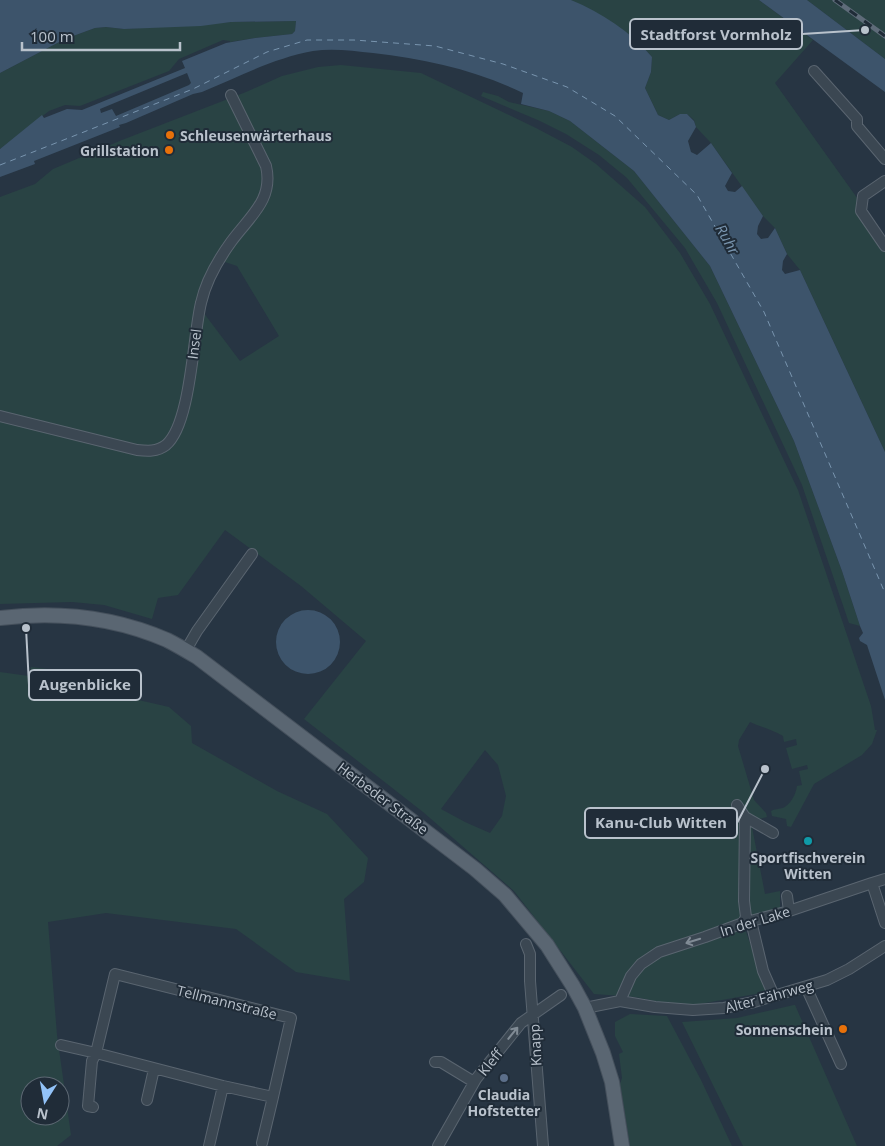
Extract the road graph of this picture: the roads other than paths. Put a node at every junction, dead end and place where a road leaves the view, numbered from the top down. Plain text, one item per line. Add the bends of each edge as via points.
1 (814, 71) dead end
2 (231, 95) dead end
3 (885, 159) edge
4 (885, 181) edge
5 (885, 246) edge
6 (0, 416) edge
7 (252, 554) dead end
8 (0, 618) edge
9 (186, 650) junction
10 (737, 805) dead end
11 (745, 817) junction
12 (773, 833) dead end
13 (885, 879) edge
14 (872, 883) junction
15 (787, 896) dead end
16 (789, 911) junction
17 (747, 922) junction
18 (885, 923) edge
19 (526, 944) dead end
20 (885, 946) edge
21 (806, 987) junction
22 (561, 995) dead end
23 (774, 996) junction
24 (620, 1001) junction
25 (585, 1008) junction
26 (533, 1014) junction
27 (61, 1046) dead end
28 (96, 1054) junction
29 (435, 1062) dead end
30 (841, 1064) dead end
31 (154, 1069) junction
32 (474, 1082) junction
33 (223, 1086) junction
34 (273, 1096) junction
35 (147, 1100) dead end
36 (93, 1106) dead end
37 (262, 1143) dead end
38 (209, 1146) edge
39 (438, 1146) edge
40 (543, 1146) edge
41 (622, 1146) edge

1 - 3 street via 857,119 857,126
2 - 6 street, Insel via 266,166 268,186 261,203 227,248 206,286 198,314 188,385 174,436 158,450 137,450
4 - 5 street via 863,196 861,211
7 - 9 street
8 - 9 main road, Herbeder Straße via 83,616 132,627
9 - 25 main road, Herbeder Straße via 505,894 547,945
10 - 11 street
11 - 12 street
11 - 17 street via 744,901
13 - 14 street, In der Lake
14 - 16 street, In der Lake
14 - 18 street
15 - 16 street
16 - 17 street, In der Lake
17 - 23 street
17 -> 24 street, In der Lake via 659,952 641,964
19 - 26 street, Knapp via 530,954
20 - 21 street, Alter Fährweg via 841,973
21 - 23 street, Alter Fährweg
21 - 30 street
22 - 26 street, Kleff
23 - 24 street, Alter Fährweg via 724,1008 693,1010
24 - 25 street, Alter Fährweg
25 - 41 main road, Herbeder Straße via 612,1082
32 -> 26 street, Kleff via 521,1023
26 - 40 street, Knapp
27 - 28 street
28 - 31 street
28 - 34 street, Tellmannstraße via 115,974 291,1018
28 - 36 street, Tellmannstraße via 92,1061 88,1106
29 - 32 street via 441,1062
31 - 33 street
31 - 35 street
32 - 39 street, Kleff
33 - 34 street
33 - 38 street
34 - 37 street

